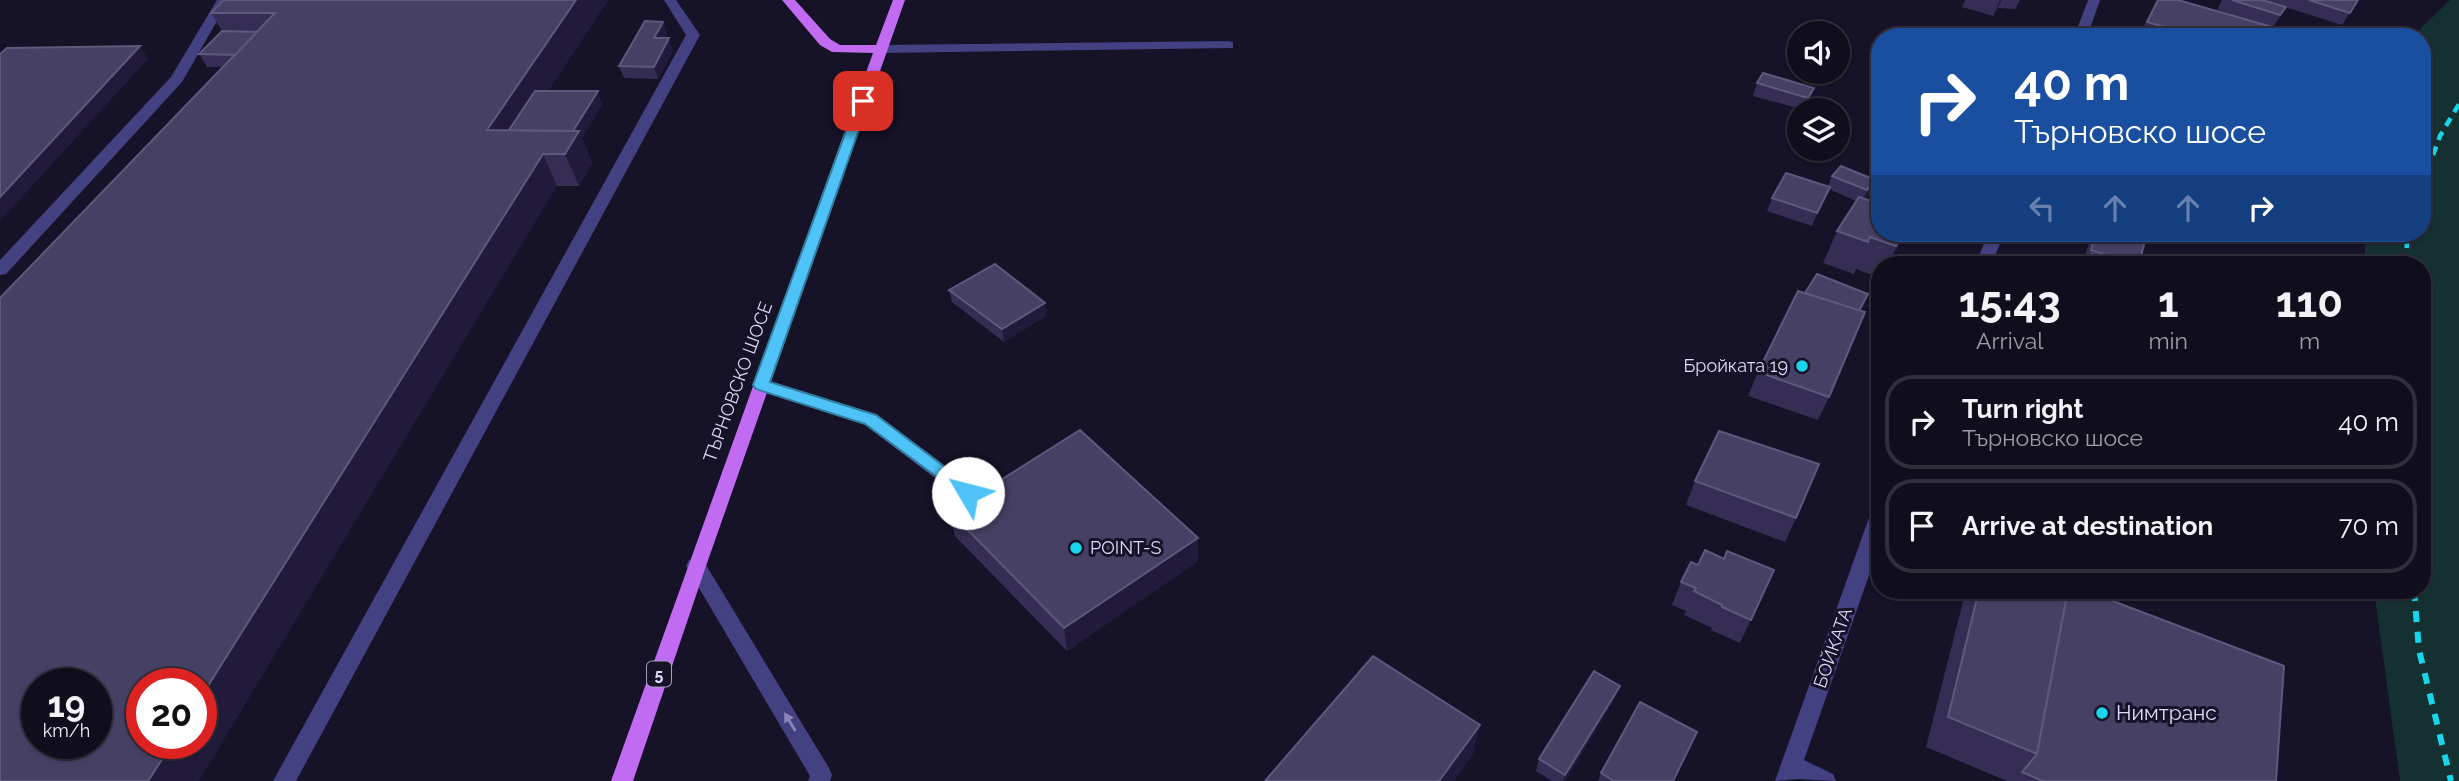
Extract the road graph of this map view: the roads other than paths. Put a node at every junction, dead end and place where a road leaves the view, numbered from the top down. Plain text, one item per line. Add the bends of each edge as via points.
1 (223, 0) edge
2 (670, 0) edge
3 (788, 0) edge
4 (899, 0) edge
5 (2094, 0) edge
6 (2083, 28) edge
7 (1228, 45) dead end
8 (881, 49) junction
9 (0, 270) edge
10 (761, 385) junction
11 (968, 493) dead end
12 (1871, 541) edge
13 (696, 566) junction
14 (1789, 773) edge
15 (284, 781) edge
16 (622, 781) edge
17 (820, 781) edge
18 (1825, 781) edge

1 - 9 street via 177,79
2 - 15 street via 693,35
3 - 8 main road via 825,43 837,49
4 - 8 main road, ТЪРНОВСКО ШОСЕ / 5
5 - 6 street
7 - 8 street
8 - 10 main road, ТЪРНОВСКО ШОСЕ / 5
10 - 11 street via 870,419
10 - 13 main road, ТЪРНОВСКО ШОСЕ / 5
12 - 14 street, БОЙКАТА
13 - 16 main road, ТЪРНОВСКО ШОСЕ / 5
17 -> 13 street via 821,775
14 - 18 street

